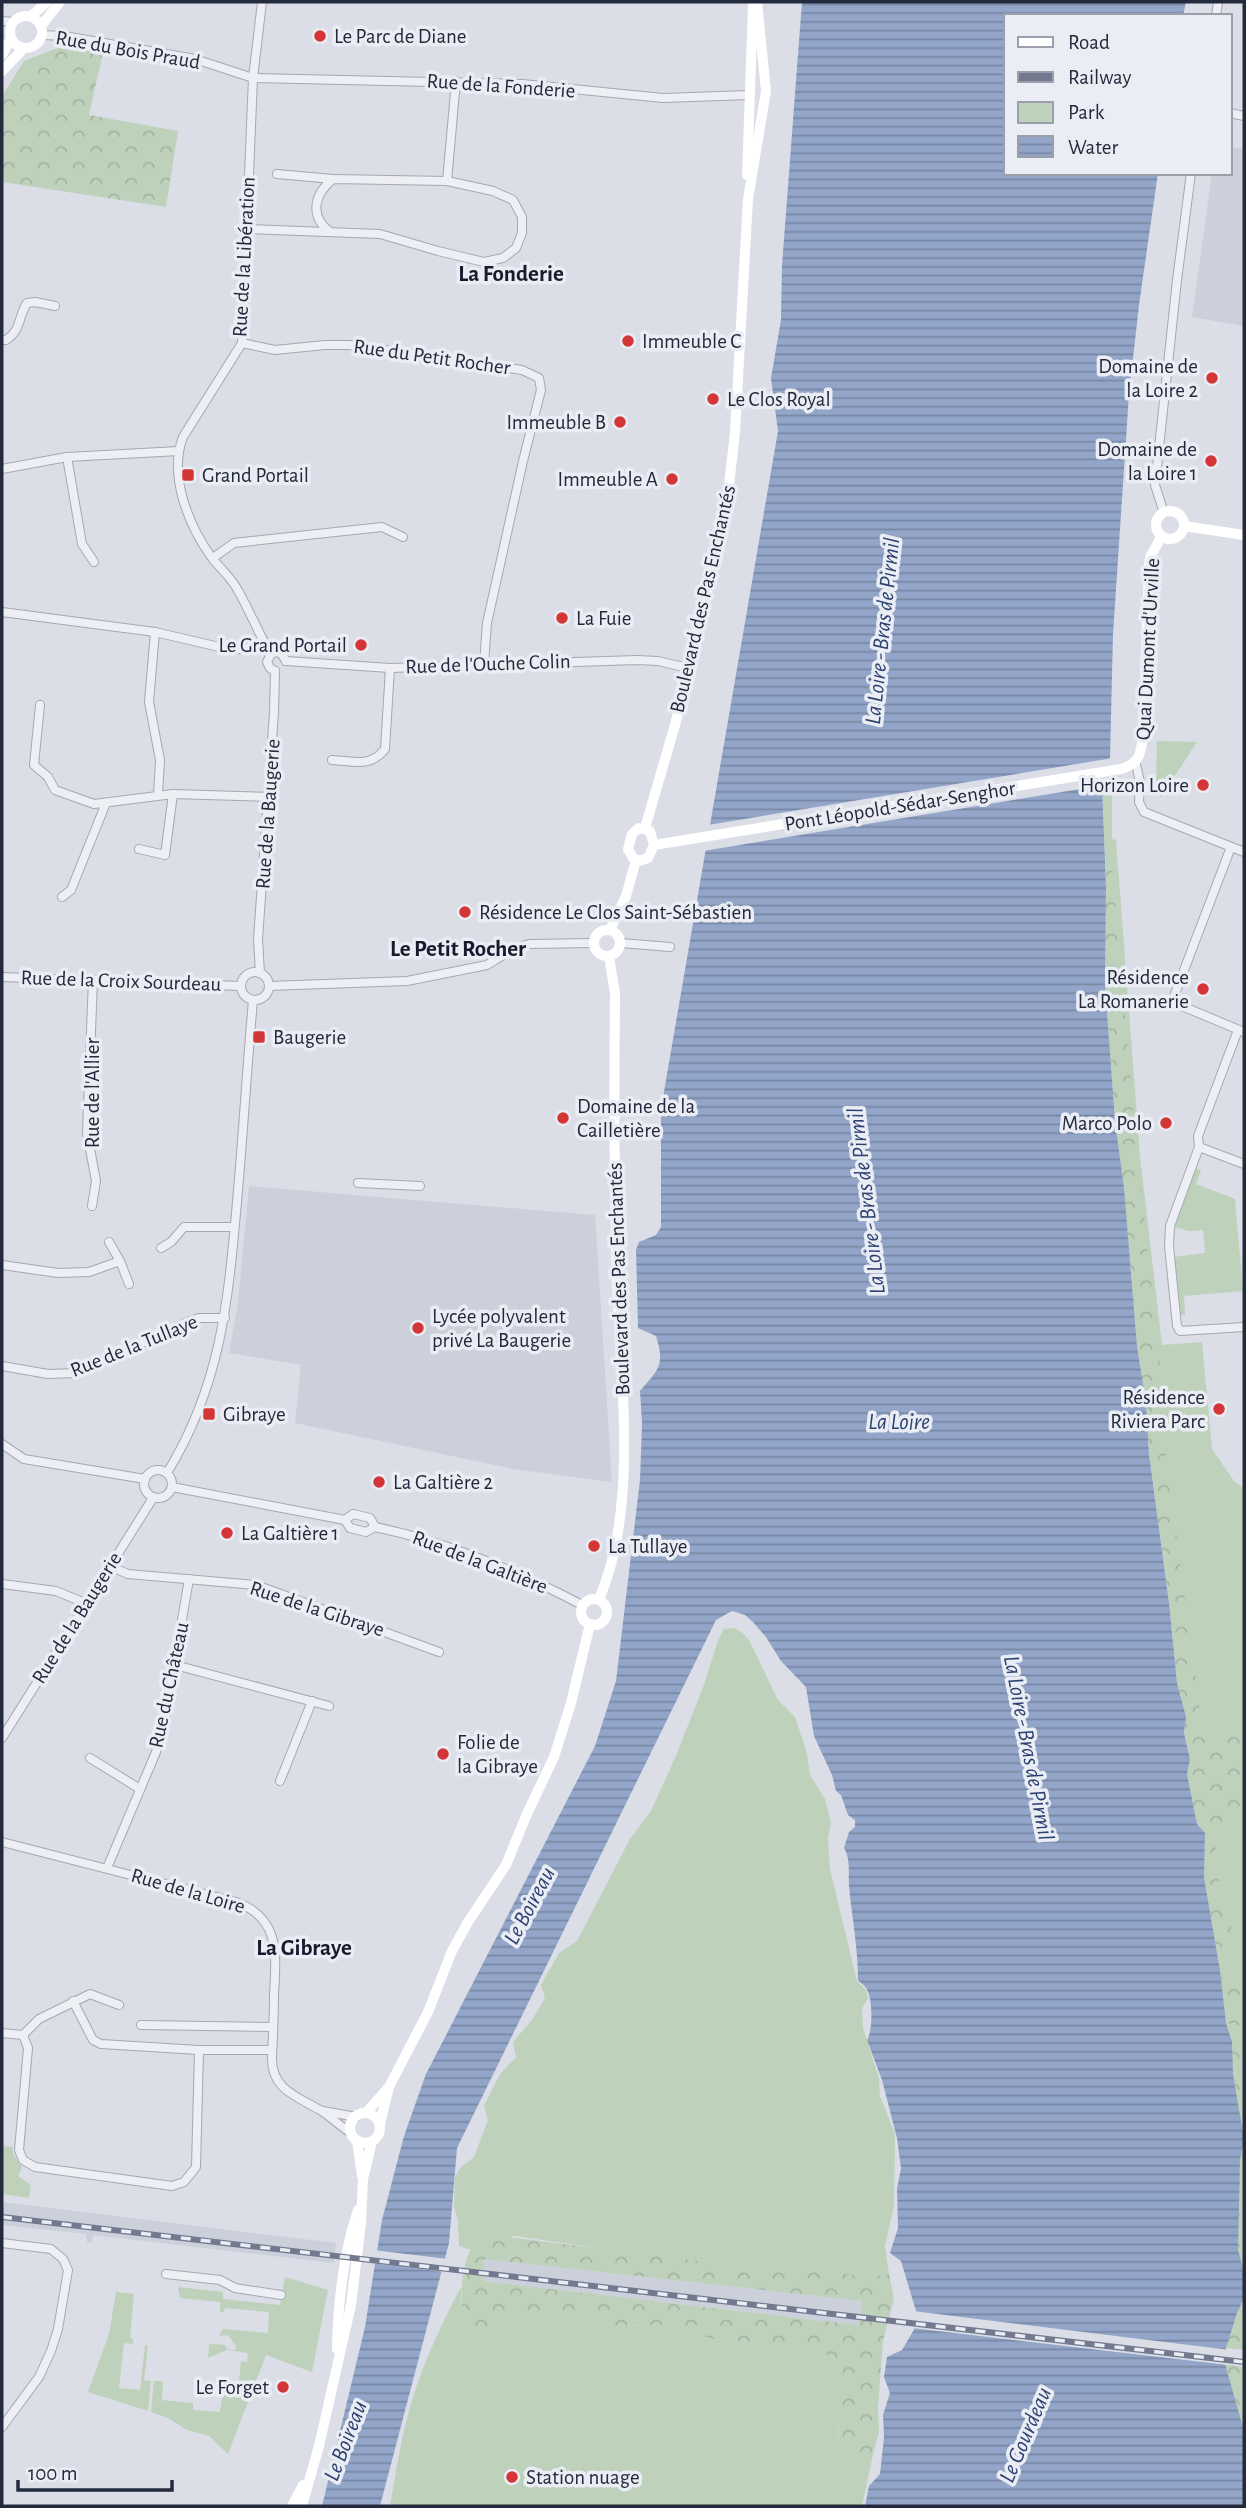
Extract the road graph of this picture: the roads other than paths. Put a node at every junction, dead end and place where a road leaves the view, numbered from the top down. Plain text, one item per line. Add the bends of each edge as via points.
1 (47, 2) edge
2 (60, 2) edge
3 (262, 2) edge
4 (756, 2) edge
5 (31, 16) junction
6 (8, 22) edge
7 (42, 31) junction
8 (11, 38) junction
9 (24, 48) junction
10 (2, 55) edge
11 (2, 71) edge
12 (765, 75) junction
13 (253, 78) junction
14 (456, 81) junction
15 (749, 95) junction
16 (277, 174) dead end
17 (1191, 175) edge
18 (333, 179) junction
19 (447, 181) junction
20 (748, 199) junction
21 (247, 229) junction
22 (330, 232) junction
23 (55, 306) dead end
24 (2, 340) edge
25 (242, 343) junction
26 (179, 451) junction
27 (67, 457) junction
28 (2, 469) edge
29 (1164, 513) junction
30 (1184, 526) junction
31 (1244, 535) edge
32 (1162, 536) junction
33 (403, 537) dead end
34 (213, 558) junction
35 (94, 562) dead end
36 (2, 612) edge
37 (155, 632) junction
38 (265, 645) junction
39 (271, 654) junction
40 (286, 661) junction
41 (484, 664) junction
42 (390, 667) junction
43 (688, 668) junction
44 (275, 671) junction
45 (40, 705) dead end
46 (332, 760) dead end
47 (1136, 764) junction
48 (173, 794) junction
49 (158, 795) junction
50 (269, 797) junction
51 (106, 803) junction
52 (645, 828) junction
53 (659, 845) junction
54 (1231, 847) junction
55 (139, 849) dead end
56 (1244, 852) edge
57 (636, 860) junction
58 (62, 897) dead end
59 (610, 930) junction
60 (594, 943) junction
61 (621, 943) junction
62 (670, 947) dead end
63 (609, 957) junction
64 (256, 972) junction
65 (2, 977) edge
66 (93, 980) junction
67 (241, 986) junction
68 (269, 986) junction
69 (253, 1000) junction
70 (1241, 1031) edge
71 (1199, 1147) junction
72 (1244, 1164) edge
73 (358, 1183) dead end
74 (420, 1186) dead end
75 (92, 1206) dead end
76 (234, 1227) junction
77 (110, 1242) dead end
78 (161, 1248) dead end
79 (120, 1261) junction
80 (2, 1265) edge
81 (129, 1284) dead end
82 (225, 1318) junction
83 (1243, 1327) edge
84 (2, 1366) edge
85 (2, 1444) edge
86 (167, 1473) junction
87 (145, 1479) junction
88 (173, 1487) junction
89 (153, 1498) junction
90 (345, 1520) junction
91 (375, 1527) junction
92 (109, 1566) junction
93 (189, 1579) junction
94 (2, 1584) edge
95 (599, 1599) junction
96 (85, 1603) junction
97 (582, 1605) junction
98 (590, 1624) junction
99 (439, 1652) dead end
100 (175, 1665) junction
101 (312, 1701) junction
102 (329, 1706) dead end
103 (2, 1738) edge
104 (90, 1758) dead end
105 (280, 1781) dead end
106 (140, 1789) junction
107 (2, 1842) edge
108 (107, 1868) junction
109 (73, 2001) junction
110 (119, 2005) dead end
111 (141, 2025) dead end
112 (273, 2027) junction
113 (2, 2033) edge
114 (23, 2035) junction
115 (199, 2050) junction
116 (272, 2050) junction
117 (389, 2087) junction
118 (323, 2112) junction
119 (361, 2115) junction
120 (380, 2124) junction
121 (354, 2137) junction
122 (372, 2141) junction
123 (363, 2179) junction
124 (2, 2243) edge
125 (166, 2274) dead end
126 (281, 2295) dead end
127 (2, 2427) edge
128 (315, 2460) junction
129 (292, 2506) edge
130 (302, 2506) edge

1 - 5 main road
2 - 7 main road
3 - 13 street, Rue de la Libération
4 - 12 main road, Boulevard des Pas Enchantés
4 - 15 main road, Boulevard des Pas Enchantés
5 - 6 main road
5 - 7 main road
6 - 8 main road
7 - 9 main road via 36,45
7 - 13 street, Rue du Bois Praud via 195,59
8 - 9 main road
8 - 10 main road
9 - 11 main road
12 - 15 main road
12 - 20 main road, Boulevard des Pas Enchantés via 763,117
13 - 14 street, Rue de la Fonderie
13 - 21 street, Rue de la Libération
14 - 15 street, Rue de la Fonderie via 663,98
14 - 19 street
15 - 20 main road, Boulevard des Pas Enchantés
16 - 18 street
17 - 29 street via 1155,485
18 - 19 street
18 - 22 street via 320,191 316,204 317,217
19 - 22 street via 513,200 522,218 516,248 503,258 484,262 380,234
20 - 43 main road, Boulevard des Pas Enchantés via 732,472 722,534
21 - 22 street
21 - 25 street, Rue de la Libération
23 - 24 street via 27,303 19,328
25 - 26 street, Rue de la Libération via 183,437
25 - 41 street, Rue du Petit Rocher via 275,350 350,345 522,370 539,377 541,390 487,623
26 - 27 street
26 - 34 street via 181,489 189,519
27 - 28 street
27 - 35 street via 82,544
29 - 30 main road via 1178,513
29 - 32 main road via 1157,522
30 - 31 main road
30 - 32 main road via 1177,537
32 - 47 main road, Quai Dumont d'Urville via 1150,557 1142,754
33 - 34 street via 382,527 234,542
34 - 38 street via 234,584
36 - 37 street
37 - 38 street via 232,650
37 - 49 street via 149,702 160,760
38 - 39 street
39 - 40 street via 279,652
39 - 44 street via 267,662
40 - 42 street, Rue de l'Ouche Colin
40 - 44 street
41 - 42 street, Rue de l'Ouche Colin
41 - 43 street, Rue de l'Ouche Colin via 638,660
42 - 46 street via 385,749 377,760
43 - 52 main road, Boulevard des Pas Enchantés
44 - 50 street, Rue de la Baugerie
45 - 51 street via 34,765 55,790 94,804
47 - 53 main road, Pont Léopold-Sédar-Senghor
47 - 54 street via 1144,812
48 - 49 street
48 - 50 street
48 - 55 street via 165,855
49 - 51 street
50 - 64 street, Rue de la Baugerie
51 - 58 street via 71,890
52 - 53 main road
52 - 57 main road via 630,839 628,849
53 - 57 main road via 648,858
54 - 56 street
54 - 70 street via 1173,1002
57 - 59 main road
59 - 60 main road via 599,933
59 - 61 main road
60 - 63 main road via 599,954
60 - 68 street via 529,944 487,965 425,978
61 - 62 street
61 - 63 main road
63 - 95 main road, Boulevard des Pas Enchantés via 615,993 623,1466 610,1573
64 - 67 street via 242,980
64 - 68 street
65 - 66 street, Rue de la Croix Sourdeau
66 - 67 street, Rue de la Croix Sourdeau
66 - 75 street, Rue de l'Allier via 88,1133 96,1181
67 - 69 street via 242,994
68 - 69 street via 263,998
69 - 76 street
70 - 71 street via 1198,1136
71 - 72 street
71 - 83 street via 1172,1219 1169,1246 1177,1326 1184,1332
73 - 74 street
76 - 78 street via 184,1227
76 - 82 street
77 - 79 street
79 - 80 street via 89,1272
79 - 81 street
82 - 84 street, Rue de la Tullaye via 190,1321 76,1373 48,1374
82 - 86 street via 201,1404
85 - 87 street via 24,1459
86 - 87 street via 154,1471
86 - 88 street
87 - 89 street via 145,1490
88 - 89 street via 165,1497
88 - 90 street, Rue de la Galtière
89 - 92 street, Rue de la Baugerie
90 - 91 street, Rue de la Galtière via 350,1528 366,1532
90 - 91 street, Rue de la Galtière via 353,1514 370,1518
91 - 97 street, Rue de la Galtière via 457,1552
92 - 93 street, Rue de la Gibraye via 128,1574
92 - 96 street, Rue de la Baugerie
93 - 99 street, Rue de la Gibraye via 256,1585
93 - 100 street, Rue du Château
94 - 96 street via 56,1591
95 - 97 main road
95 - 98 main road via 606,1617
96 - 103 street, Rue de la Baugerie
97 - 98 main road via 582,1617
98 - 117 main road via 554,1757 506,1865 459,1937 428,2012
100 - 101 street
100 - 106 street, Rue du Château via 156,1752
101 - 102 street
101 - 105 street
104 - 106 street
106 - 108 street, Rue du Château
107 - 108 street, Rue de la Loire
108 - 112 street, Rue de la Loire via 246,1905 260,1916 276,1950
109 - 110 street via 90,1994
109 - 114 street via 39,2019
109 - 115 street via 93,2040 101,2044
111 - 112 street
112 - 116 street, Rue de la Loire
113 - 114 street
114 - 115 street via 28,2048 19,2150 23,2160 35,2167 172,2186 184,2182 196,2166
115 - 116 street
116 - 118 street, Rue de la Loire via 279,2084
117 - 119 main road
117 - 120 main road
118 - 119 street, Rue de la Loire
118 - 121 street, Rue de la Loire
119 - 120 main road via 374,2116
119 - 121 main road via 351,2125
120 - 122 main road
121 - 122 main road via 364,2143
121 - 123 main road
122 - 123 main road
123 - 128 main road via 344,2265 337,2364
124 - 127 street via 56,2252 68,2270 58,2329 39,2377
125 - 126 street via 220,2280 235,2288
128 - 129 main road
128 - 130 main road

